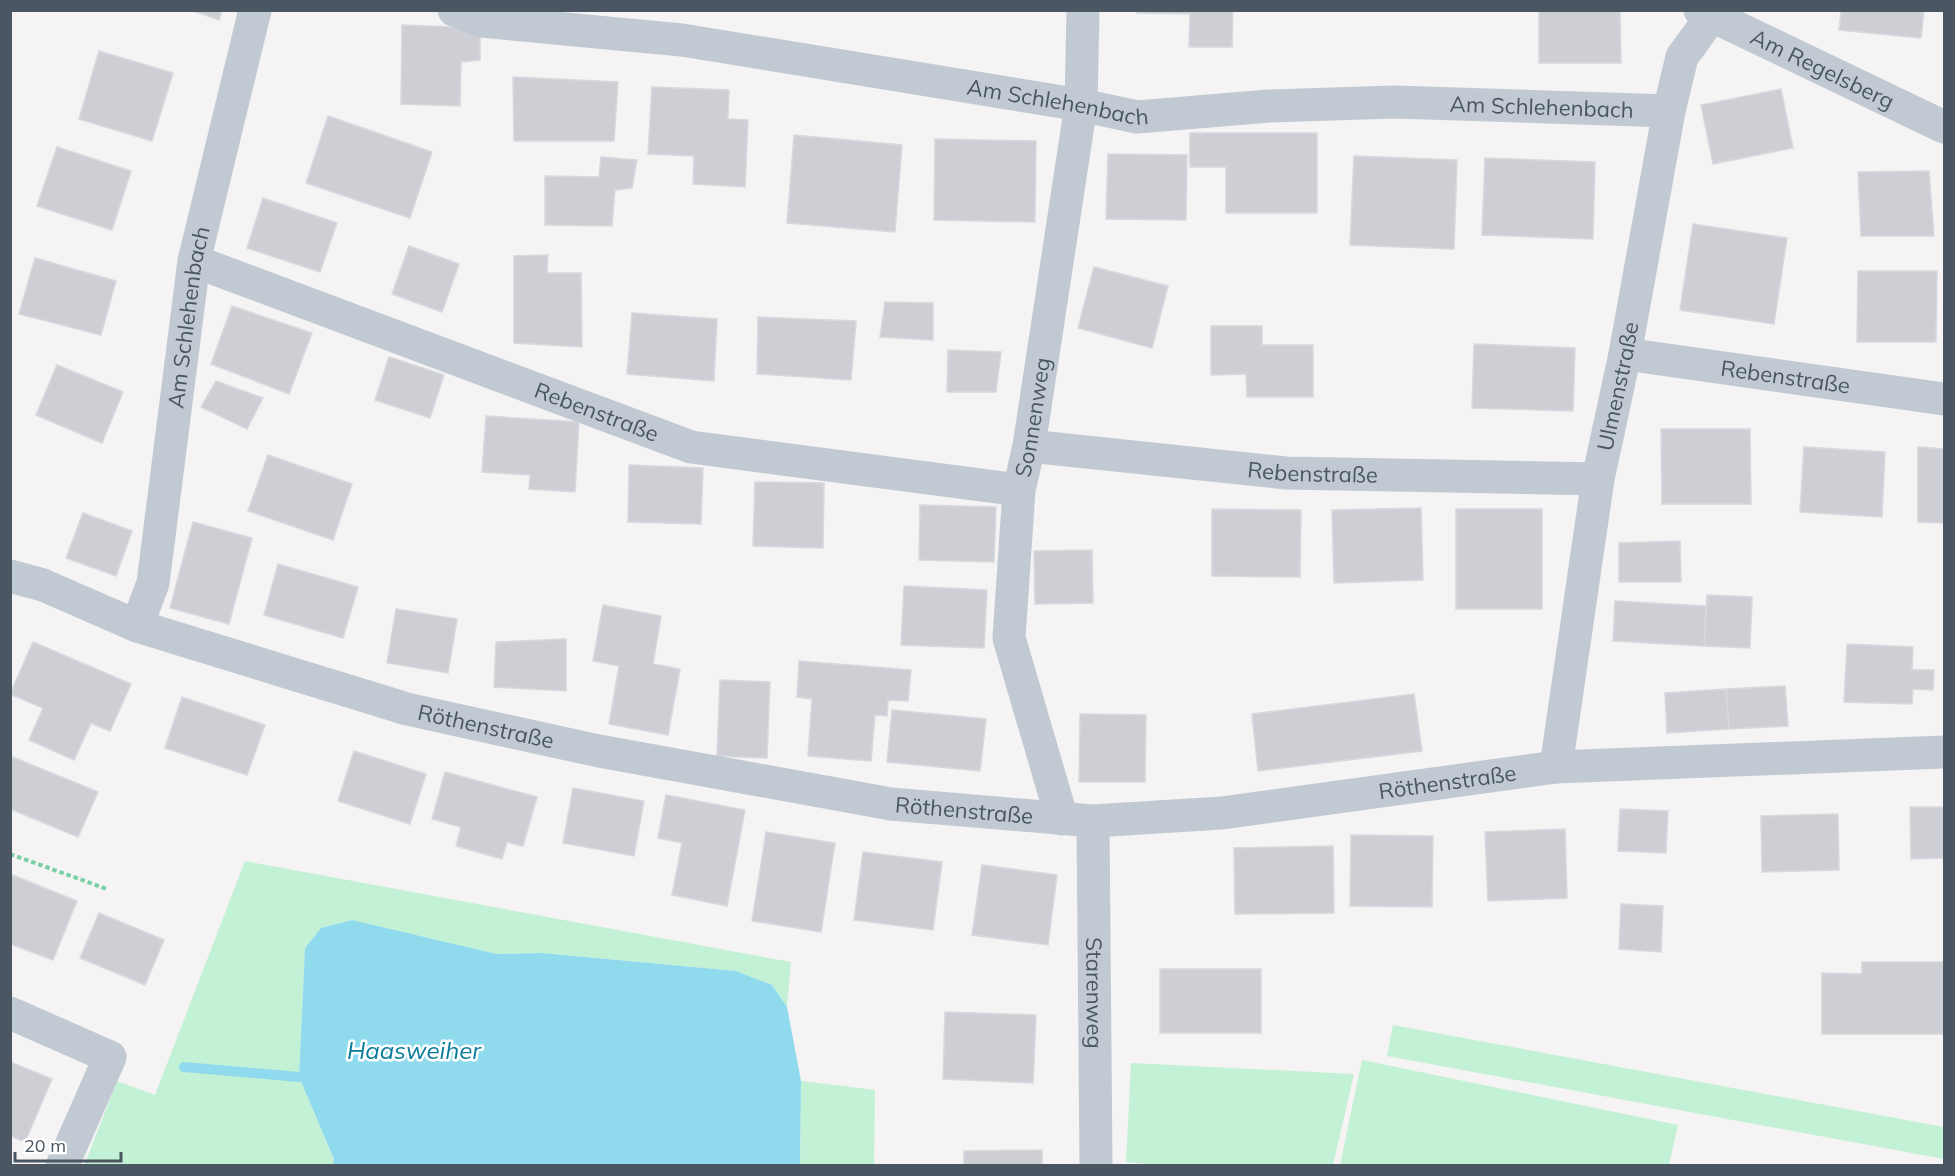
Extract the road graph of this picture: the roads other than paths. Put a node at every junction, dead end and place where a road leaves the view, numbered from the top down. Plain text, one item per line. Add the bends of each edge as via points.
1 (255, 10) edge
2 (454, 10) edge
3 (1083, 10) edge
4 (1706, 14) edge
5 (1081, 105) junction
6 (1669, 111) junction
7 (1944, 127) edge
8 (194, 261) junction
9 (1625, 354) junction
10 (1944, 399) edge
11 (1029, 446) junction
12 (1598, 479) junction
13 (1019, 490) junction
14 (10, 576) edge
15 (43, 585) junction
16 (10, 600) edge
17 (137, 627) junction
18 (1944, 752) edge
19 (1556, 766) junction
20 (1077, 820) junction
21 (10, 1013) edge
22 (62, 1166) edge
23 (1096, 1166) edge

1 - 8 street, Am Schlehenbach
2 - 5 street, Am Schlehenbach via 481,21 682,40
3 - 5 street, Sonnenweg
4 - 6 street, Ulmenstraße via 1682,57
4 - 7 street, Am Regelsberg
5 - 6 street, Am Schlehenbach via 1137,117 1269,106 1395,102
5 - 11 street, Sonnenweg
6 - 9 street, Ulmenstraße
8 - 13 street, Rebenstraße via 691,447
8 - 17 street, Am Schlehenbach via 153,583
9 - 10 street, Rebenstraße
9 - 12 street, Ulmenstraße
11 - 12 street, Rebenstraße via 1286,473
11 - 13 street, Sonnenweg
12 - 19 street, Ulmenstraße
13 - 20 street, Sonnenweg via 1010,638
14 - 15 street, Röthenstraße
15 - 16 street
15 - 17 street, Röthenstraße
17 - 20 street, Röthenstraße via 407,709 599,751 891,804
18 - 19 street, Röthenstraße
19 - 20 street, Röthenstraße via 1222,813
20 - 23 street, Starenweg
21 - 22 street via 110,1057

